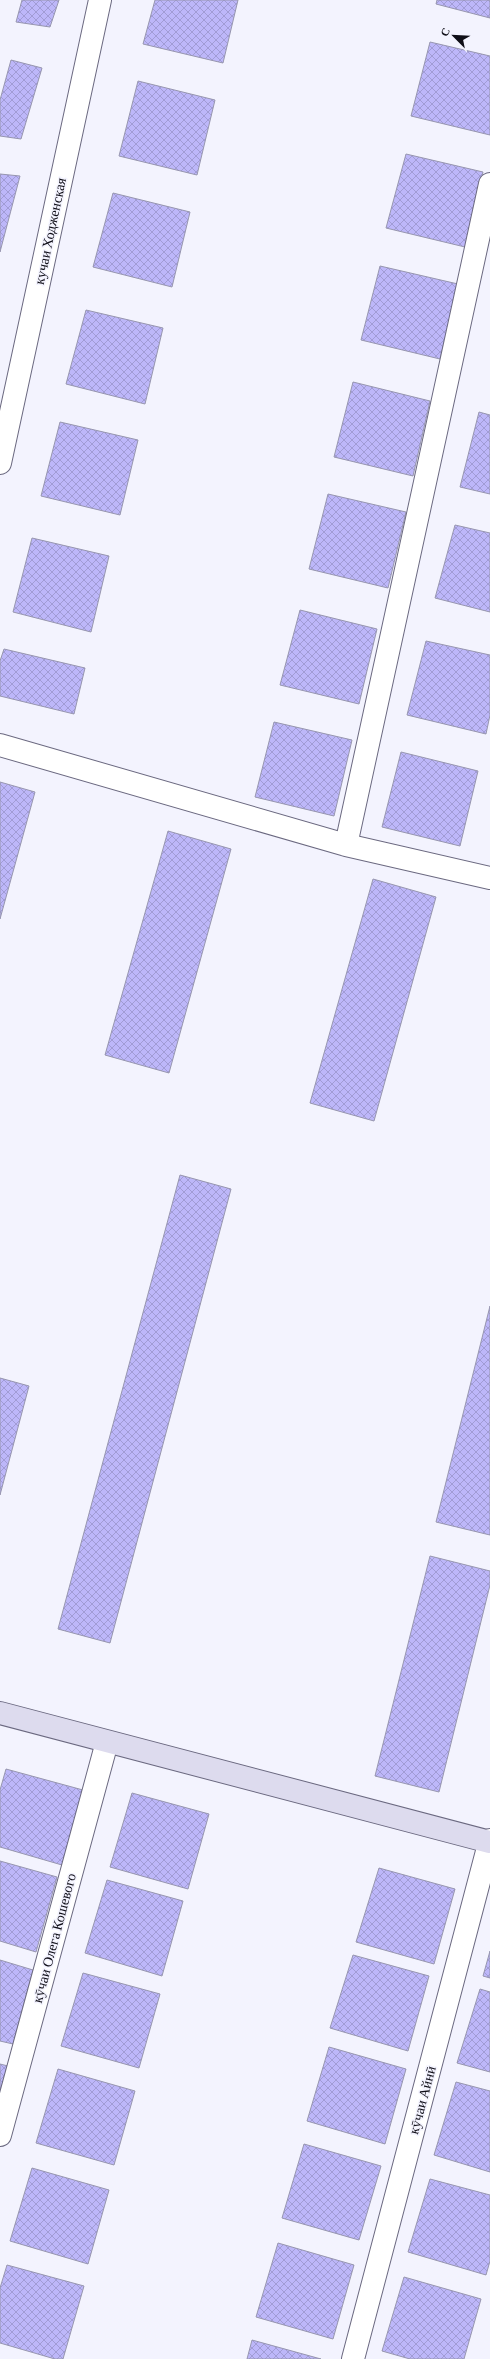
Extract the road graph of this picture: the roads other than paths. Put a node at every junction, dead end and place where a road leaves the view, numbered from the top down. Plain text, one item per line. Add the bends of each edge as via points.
1 (100, 0) edge
2 (490, 184) edge
3 (0, 462) edge
4 (0, 745) edge
5 (346, 845) junction
6 (490, 878) edge
7 (0, 1713) edge
8 (108, 1742) junction
9 (490, 1841) edge
10 (0, 2135) edge
11 (353, 2359) edge

1 - 3 street, кучаи Ходженская
2 - 5 street
4 - 5 street
5 - 6 street
7 - 8 street
8 - 9 street
8 - 10 street, кӯчаи Олега Кошевого
9 - 11 street, кӯчаи Айнӣ

